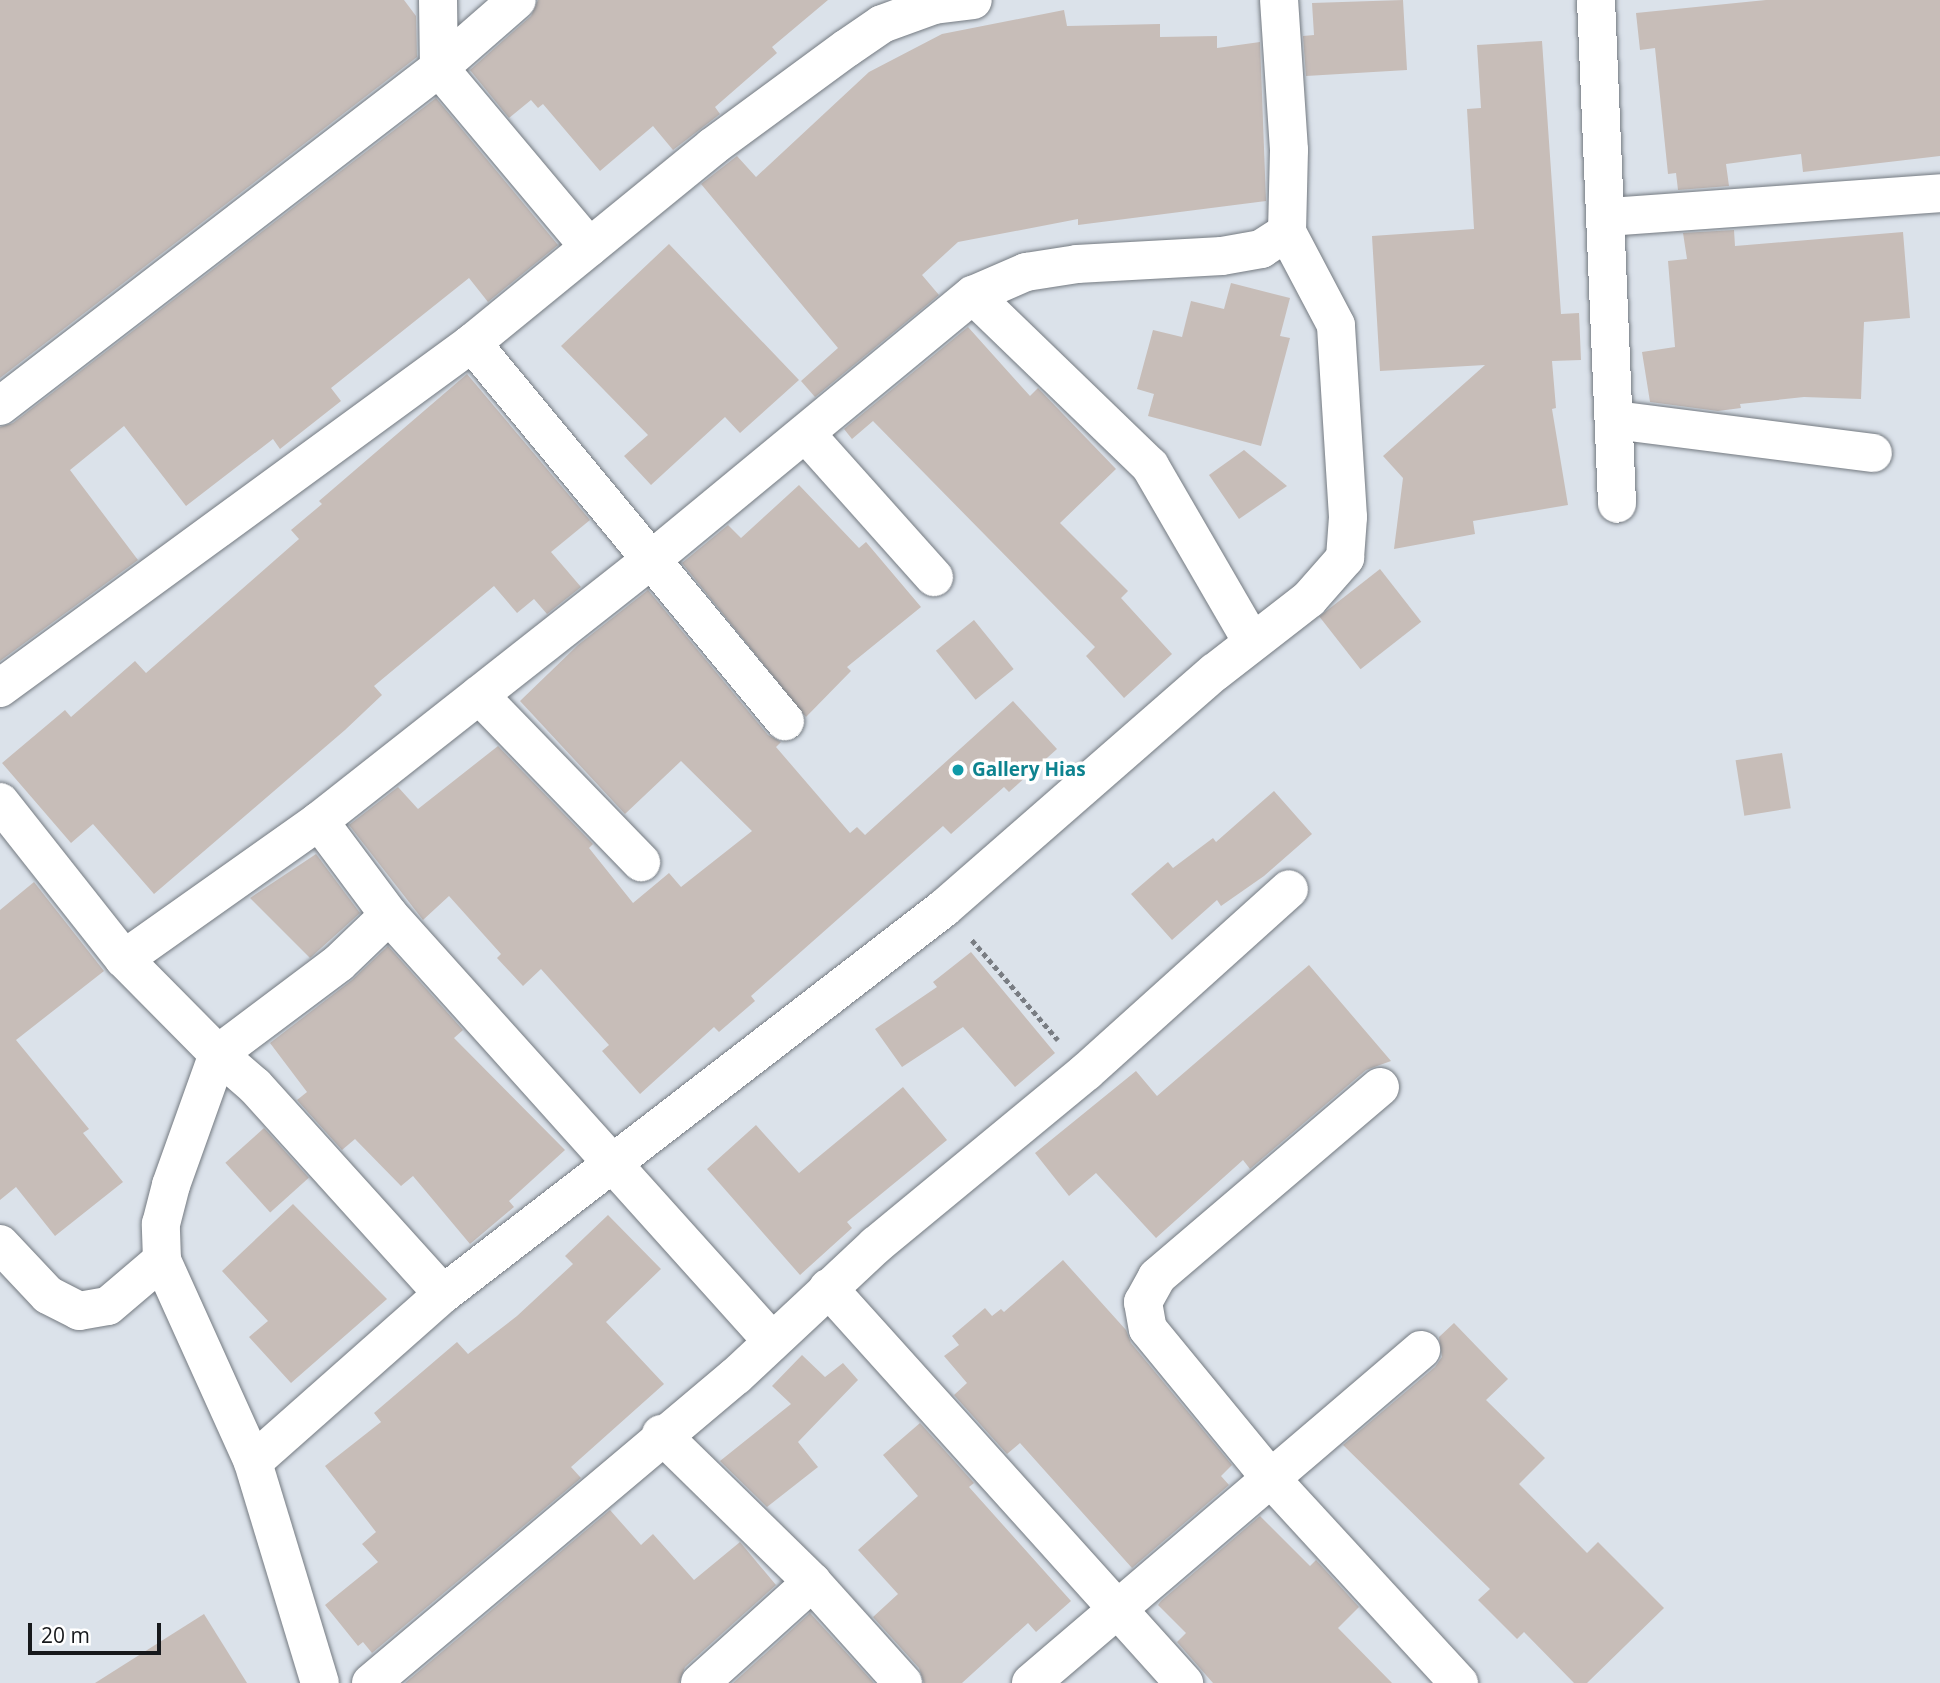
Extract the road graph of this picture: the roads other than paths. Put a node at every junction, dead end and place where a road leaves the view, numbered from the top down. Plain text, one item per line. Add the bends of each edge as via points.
1 (438, 0) edge
2 (517, 0) edge
3 (973, 0) edge
4 (1279, 0) edge
5 (1596, 0) edge
6 (439, 68) junction
7 (1940, 193) edge
8 (1608, 217) junction
9 (1287, 232) junction
10 (589, 247) junction
11 (974, 295) junction
12 (472, 343) junction
13 (0, 406) edge
14 (1615, 420) junction
15 (806, 434) junction
16 (1873, 453) dead end
17 (1617, 504) dead end
18 (651, 560) junction
19 (934, 577) dead end
20 (1252, 642) junction
21 (0, 688) edge
22 (479, 695) junction
23 (785, 722) dead end
24 (0, 803) edge
25 (319, 821) junction
26 (641, 862) dead end
27 (1289, 889) dead end
28 (389, 915) junction
29 (124, 959) junction
30 (218, 1054) junction
31 (1380, 1087) dead end
32 (615, 1166) junction
33 (0, 1244) edge
34 (162, 1260) junction
35 (828, 1288) junction
36 (443, 1294) junction
37 (772, 1341) junction
38 (1421, 1350) dead end
39 (661, 1434) junction
40 (253, 1462) junction
41 (1273, 1481) junction
42 (812, 1582) junction
43 (1115, 1610) junction
44 (320, 1683) edge
45 (371, 1683) edge
46 (700, 1683) edge
47 (903, 1683) edge
48 (1031, 1683) edge
49 (1184, 1683) edge
50 (1459, 1683) edge

1 - 6 street
2 - 6 street
3 - 10 street via 934,5 882,24 712,147
4 - 9 street via 1289,150
5 - 8 street
6 - 10 street
6 - 13 street
7 - 8 street
8 - 14 street
9 - 11 street via 1261,249 1222,256 1077,264 1026,272
9 - 20 street via 1336,326 1348,517 1345,558 1309,599
10 - 12 street
11 - 15 street
11 - 20 street via 1150,466
12 - 18 street
12 - 21 street
14 - 16 street
14 - 17 street
15 - 18 street
15 - 19 street
18 - 22 street
18 - 23 street
20 - 32 street via 944,908
22 - 25 street
22 - 26 street
24 - 29 street
25 - 28 street
25 - 29 street
27 - 35 street via 1086,1072
28 - 30 street via 339,963
28 - 32 street
29 - 30 street
30 - 34 street via 171,1185 161,1224
30 - 36 street via 255,1086
31 - 41 street via 1157,1277 1143,1302 1148,1329
32 - 36 street
32 - 37 street
33 - 34 street via 48,1294 79,1311 108,1306
34 - 40 street
35 - 37 street
35 - 43 street
36 - 40 street
37 - 39 street
38 - 41 street
39 - 42 street
39 - 45 street
40 - 44 street
41 - 43 street
41 - 50 street
42 - 46 street
42 - 47 street
43 - 48 street
43 - 49 street

